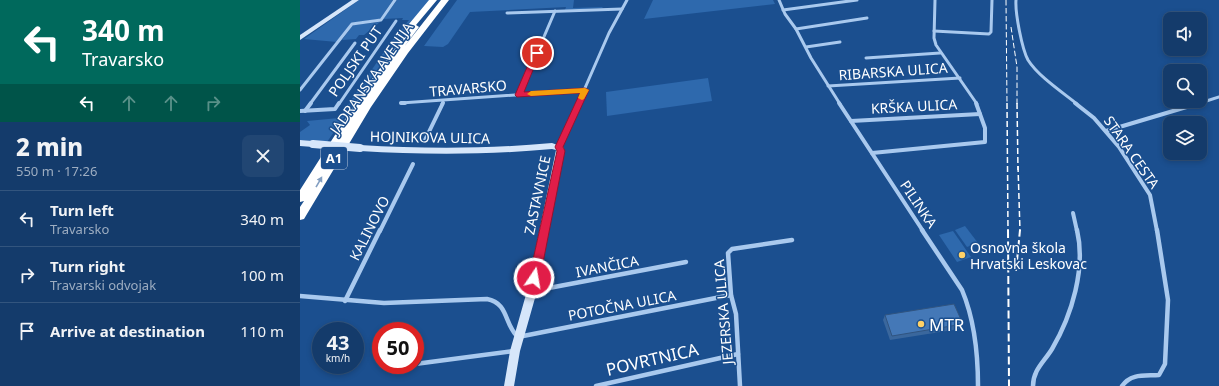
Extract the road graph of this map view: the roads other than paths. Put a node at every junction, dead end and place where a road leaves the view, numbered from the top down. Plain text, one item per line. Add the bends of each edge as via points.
1 (356, 0) edge
2 (395, 0) edge
3 (433, 0) edge
4 (438, 0) edge
5 (445, 0) edge
6 (450, 0) edge
7 (627, 0) edge
8 (779, 0) edge
9 (856, 0) edge
10 (935, 0) edge
11 (992, 0) edge
12 (1016, 0) edge
13 (622, 8) junction
14 (783, 10) junction
15 (555, 11) junction
16 (507, 13) dead end
17 (867, 18) dead end
18 (396, 21) dead end
19 (796, 28) junction
20 (934, 31) junction
21 (300, 38) edge
22 (413, 41) junction
23 (840, 42) dead end
24 (355, 43) dead end
25 (806, 47) junction
26 (940, 53) junction
27 (866, 58) dead end
28 (382, 70) junction
29 (960, 78) junction
30 (828, 86) junction
31 (300, 90) edge
32 (585, 90) junction
33 (519, 95) junction
34 (1219, 97) edge
35 (443, 102) junction
36 (401, 103) dead end
37 (300, 111) edge
38 (305, 111) junction
39 (980, 114) junction
40 (851, 121) junction
41 (1106, 131) junction
42 (425, 140) dead end
43 (300, 143) edge
44 (559, 147) junction
45 (872, 153) junction
46 (413, 164) dead end
47 (300, 198) edge
48 (1073, 213) dead end
49 (300, 216) edge
50 (792, 240) dead end
51 (686, 262) dead end
52 (532, 291) junction
53 (731, 295) junction
54 (300, 296) edge
55 (346, 301) junction
56 (518, 337) junction
57 (515, 351) junction
58 (738, 354) junction
59 (424, 363) edge
60 (509, 386) edge
61 (596, 386) edge
62 (740, 386) edge
63 (978, 386) edge
64 (1033, 386) edge
65 (1122, 386) edge

1 - 21 main road
2 - 31 street, POLJSKI PUT via 381,20 352,24
3 - 28 highway via 386,59
4 - 28 highway, JADRANSKA AVENIJA / A1
5 - 22 highway, JADRANSKA AVENIJA / A1
6 - 22 highway
7 - 13 street, ZASTAVNICE
8 - 14 street, PILINKA
9 - 14 street
10 - 20 street
11 - 20 street via 991,33
12 - 41 street, STARA CESTA via 1017,20 1028,60 1038,72
13 - 15 street
13 - 32 street, ZASTAVNICE
14 - 19 street, PILINKA
15 - 16 street
15 - 33 street
17 - 19 street
18 - 38 street, POLJSKI PUT via 335,109
19 - 25 street, PILINKA
20 - 26 street
49 -> 22 highway, JADRANSKA AVENIJA / A1 via 344,141
23 - 25 street
24 - 38 street, POLJSKI PUT
25 - 30 street, PILINKA
26 - 27 street
26 - 29 street
28 - 47 highway, JADRANSKA AVENIJA / A1
29 - 30 street, RIBARSKA ULICA
29 - 39 street via 972,95
30 - 40 street, PILINKA
32 - 33 street, TRAVARSKO
32 - 44 street, ZASTAVNICE
33 - 35 street, TRAVARSKO
34 - 41 street
35 - 36 street, TRAVARSKO
35 - 42 street
37 - 38 street, POLJSKI PUT
39 - 40 street, KRŠKA ULICA
39 - 45 street via 985,142
40 - 45 street, PILINKA
41 - 65 street, STARA CESTA via 1150,195 1167,284 1168,325 1162,372 1156,376 1131,376
43 - 44 main road, HOJNIKOVA ULICA, bridge via 432,153
44 - 52 main road, ZASTAVNICE via 561,151
45 - 63 street, PILINKA via 952,273 967,300 973,322
46 - 55 street, KALINOVO
48 - 64 street via 1080,248 1074,294 1061,335 1046,361 1033,375
50 - 53 street, JEZERSKA ULICA via 732,249 728,253
51 - 52 street, IVANČICA
52 - 56 main road, ZASTAVNICE
53 - 56 street, POTOČNA ULICA
53 - 58 street, JEZERSKA ULICA via 736,314
54 - 55 street
55 - 56 street via 411,304 494,300 505,312 514,334
56 - 57 main road, ZASTAVNICE
57 - 59 street
57 - 60 main road, ZASTAVNICE
58 - 61 street, POVRTNICA
58 - 62 street, JEZERSKA ULICA

